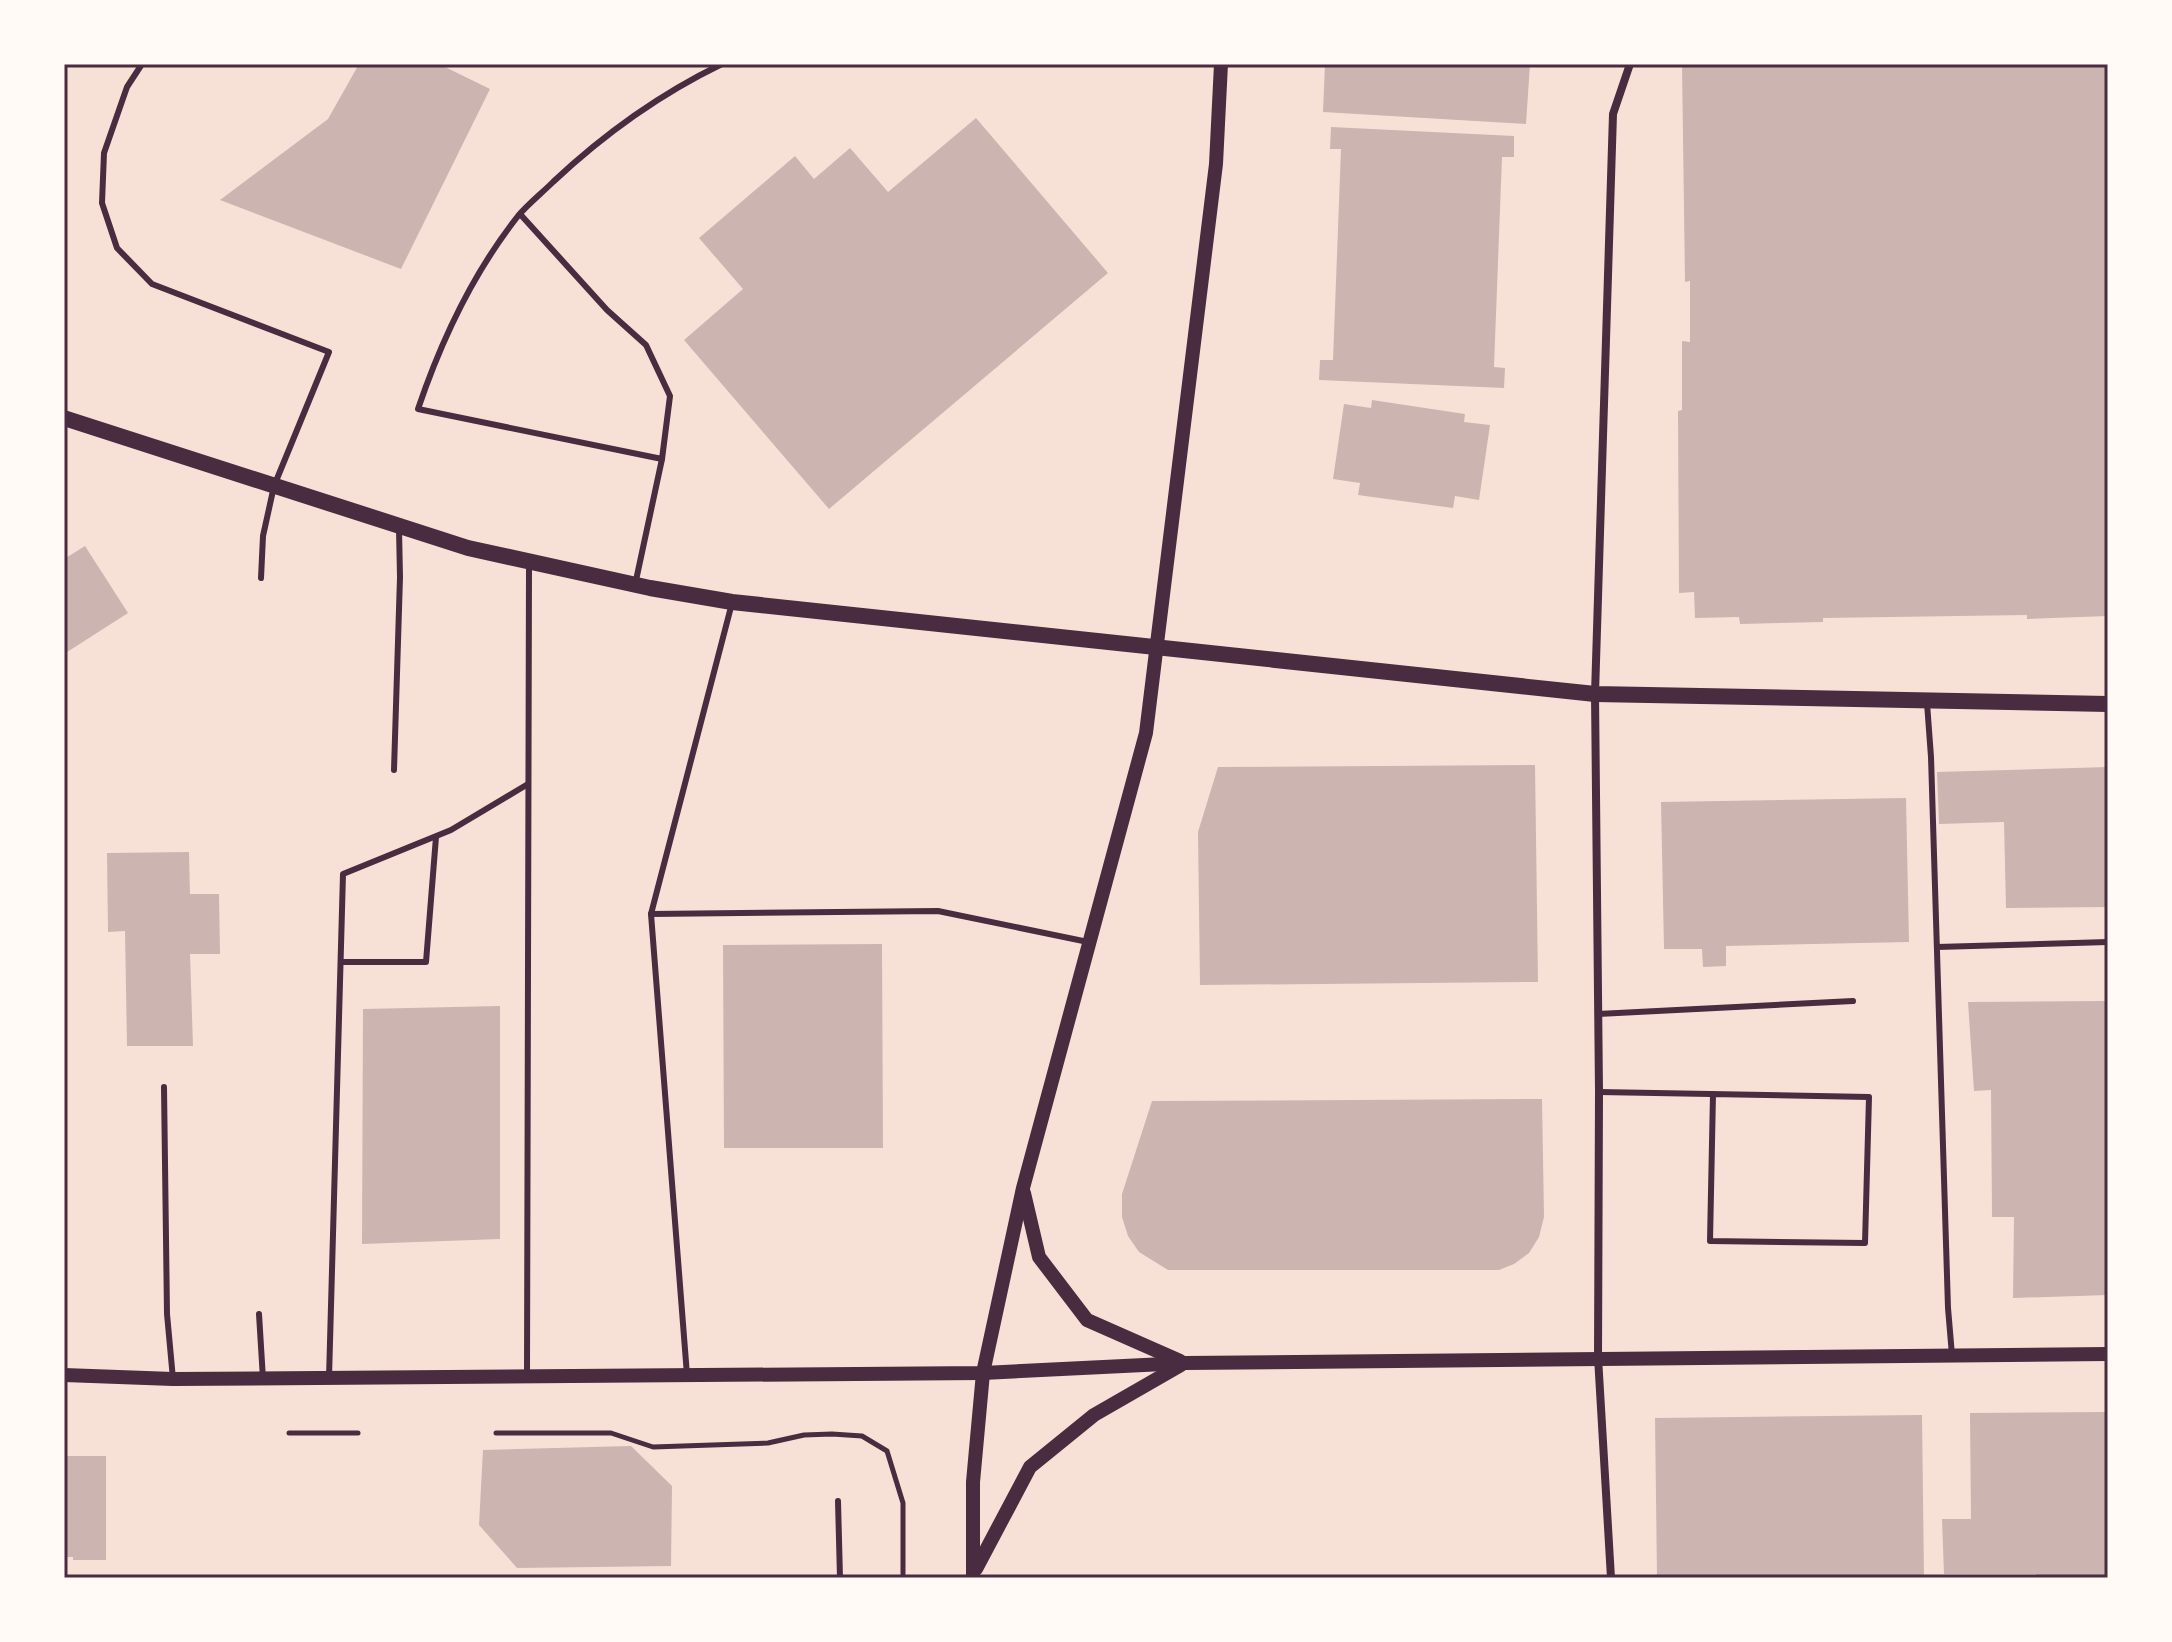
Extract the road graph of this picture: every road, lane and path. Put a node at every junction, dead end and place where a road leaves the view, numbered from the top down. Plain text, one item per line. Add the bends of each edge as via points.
1 (142, 64) edge
2 (722, 64) edge
3 (1221, 64) edge
4 (1630, 64) edge
5 (520, 214) junction
6 (64, 418) edge
7 (662, 459) junction
8 (274, 486) junction
9 (399, 526) junction
10 (529, 562) junction
11 (261, 578) dead end
12 (635, 585) junction
13 (732, 602) junction
14 (1157, 647) junction
15 (1595, 694) junction
16 (1926, 701) junction
17 (2108, 704) edge
18 (394, 770) dead end
19 (528, 784) junction
20 (436, 837) junction
21 (651, 914) junction
22 (2108, 942) edge
23 (1089, 943) junction
24 (1937, 947) junction
25 (341, 962) junction
26 (1853, 1001) dead end
27 (1598, 1014) junction
28 (164, 1087) dead end
29 (1599, 1092) junction
30 (1713, 1094) junction
31 (1023, 1188) junction
32 (259, 1314) dead end
33 (2108, 1354) edge
34 (1952, 1355) junction
35 (1598, 1357) junction
36 (1185, 1363) junction
37 (983, 1373) junction
38 (64, 1375) edge
39 (687, 1375) junction
40 (527, 1376) junction
41 (329, 1378) junction
42 (173, 1379) junction
43 (263, 1379) junction
44 (289, 1433) dead end
45 (358, 1433) dead end
46 (496, 1433) dead end
47 (838, 1501) dead end
48 (903, 1574) dead end
49 (973, 1576) edge
50 (840, 1578) edge
51 (1611, 1578) edge

1 - 8 lane via 127,87 104,153 102,203 117,248 152,284 329,352
2 - 5 lane via 629,120
3 - 14 street via 1216,164
4 - 15 street via 1613,114
5 - 7 lane via 646,345 670,396
5 - 7 lane via 482,267 433,364 418,409
6 - 8 main road
7 - 12 lane
8 - 9 main road
8 - 11 lane
9 - 10 main road
9 - 18 lane
10 - 12 main road
10 - 19 lane
12 - 13 main road
13 - 14 main road
13 - 21 lane
14 - 15 main road
14 - 23 street via 1146,733
15 - 16 main road
15 - 27 street
16 - 17 main road
16 - 24 lane
19 - 20 lane
19 - 40 lane
20 - 25 lane via 343,874
20 - 25 lane via 426,962
21 - 23 lane via 938,911
21 - 39 lane
22 - 24 lane
23 - 31 street
24 - 34 lane
25 - 41 lane
26 - 27 lane
27 - 29 street
28 - 42 lane
29 - 30 lane
29 - 35 street
30 - 30 lane via 1869,1097 1865,1243 1710,1241
31 - 36 street via 1039,1257 1087,1320
31 - 37 street
32 - 43 lane
33 - 34 street
34 - 35 street
35 - 36 street
35 - 51 street
36 - 37 street
36 - 49 street via 1094,1415 1030,1467
37 - 39 street
37 - 49 street via 973,1482
38 - 42 street
39 - 40 street
40 - 41 street
41 - 43 street
42 - 43 street
44 - 45 path
46 - 48 path via 611,1433 653,1447 768,1443 818,1434 862,1436 887,1451 903,1503
47 - 50 lane

